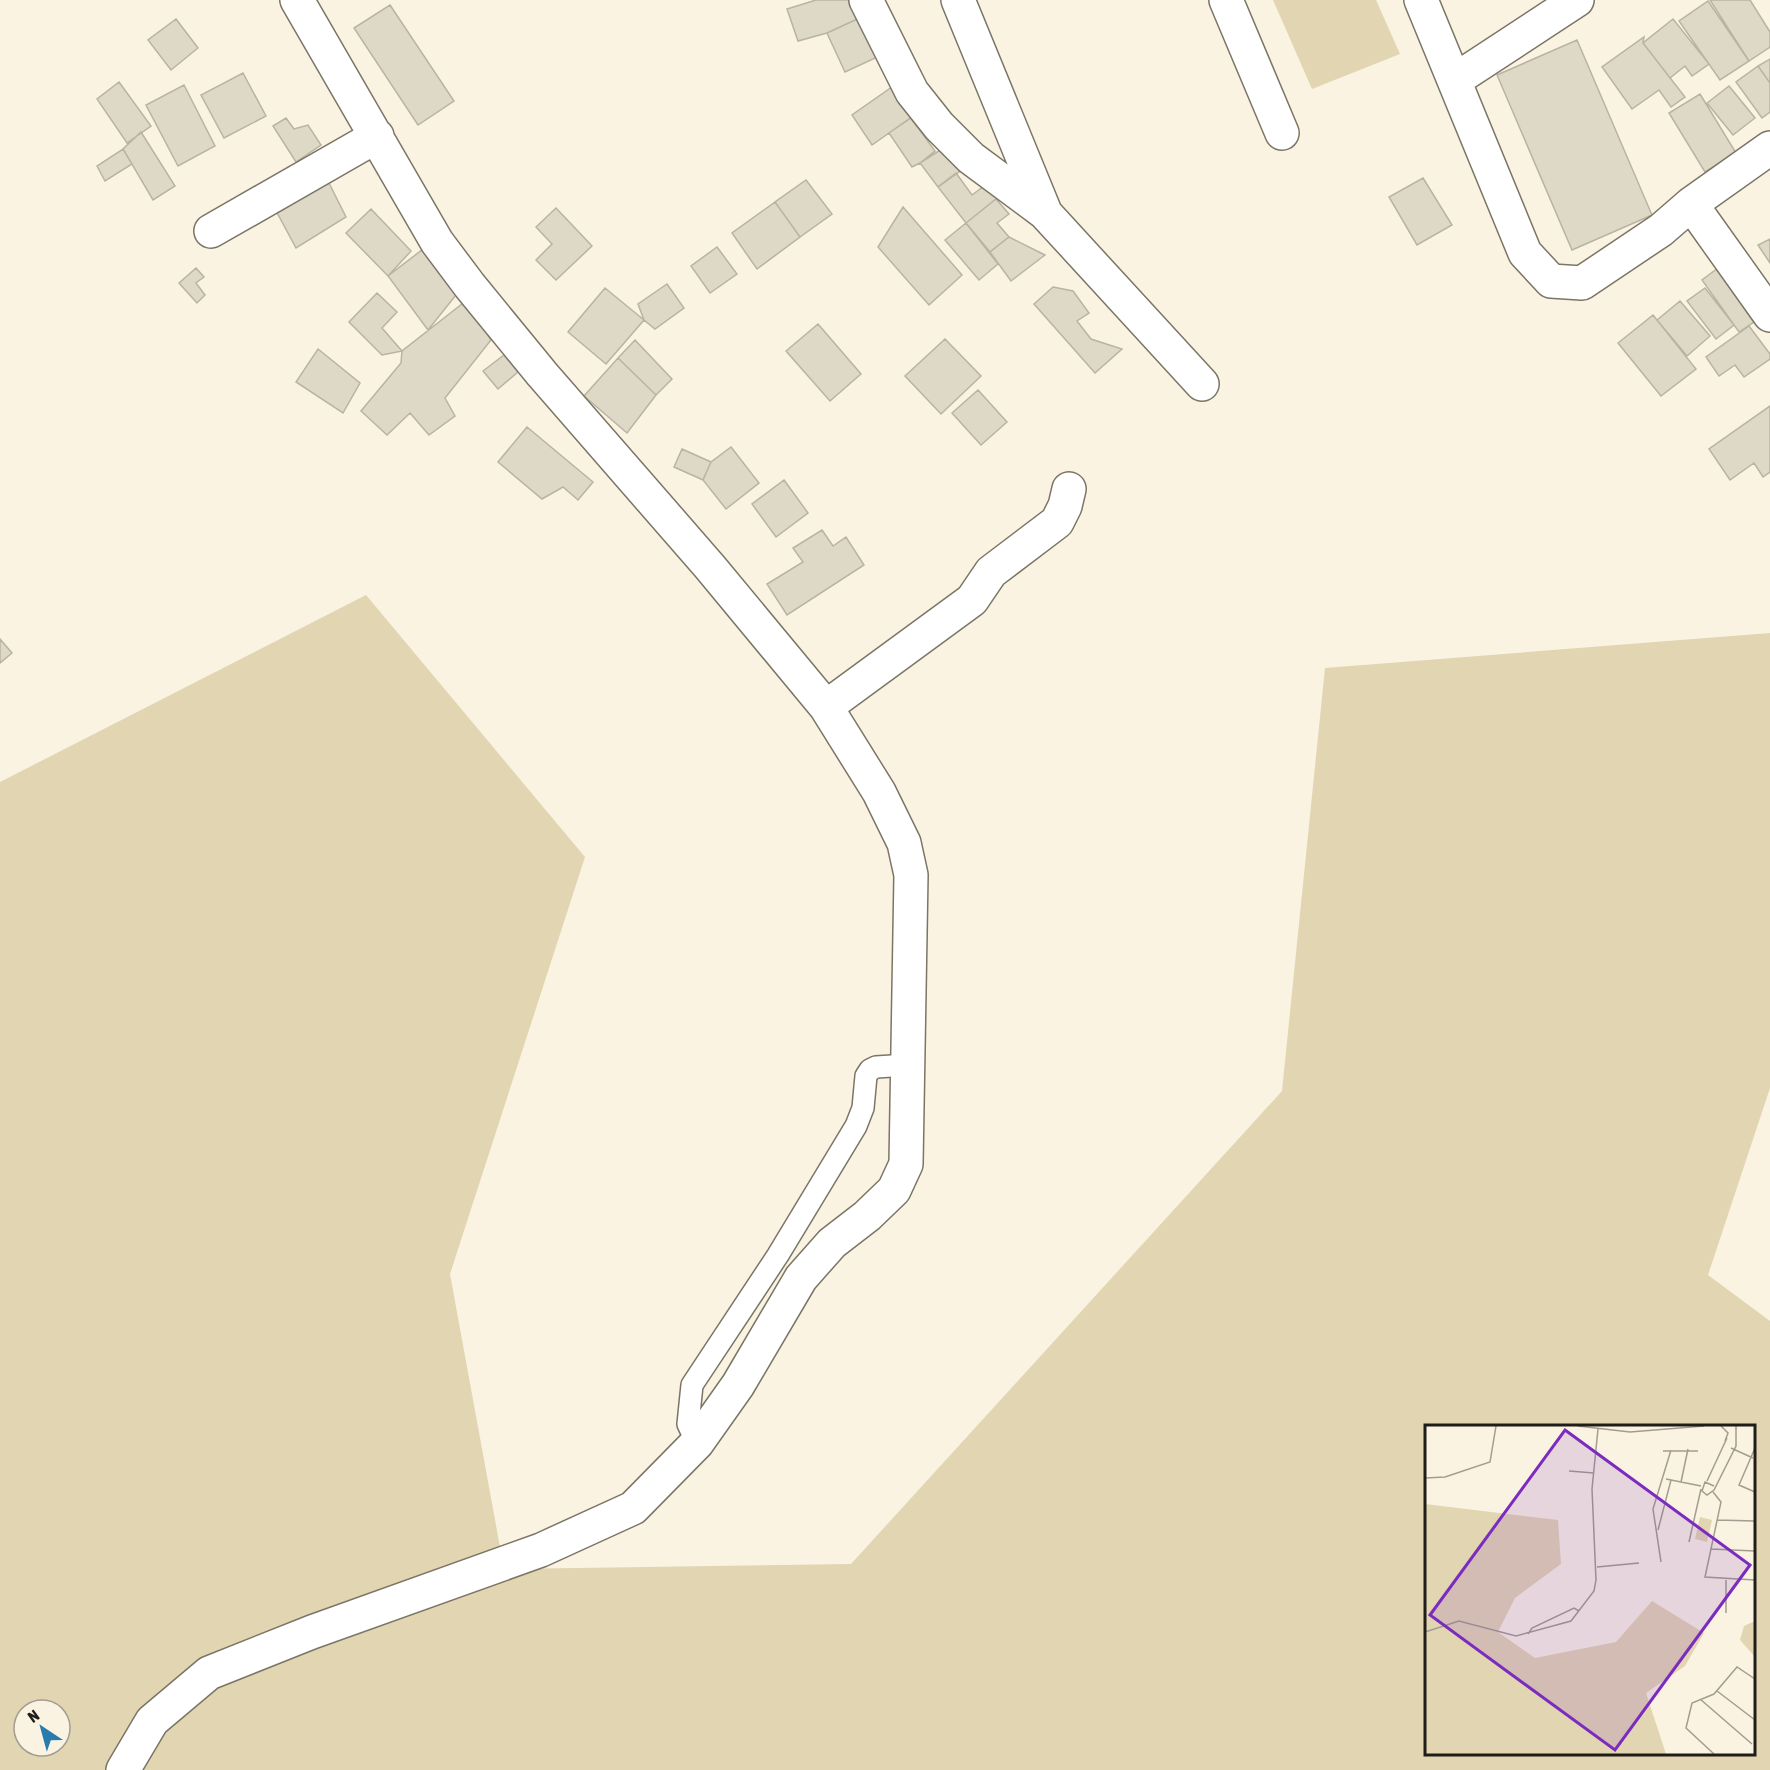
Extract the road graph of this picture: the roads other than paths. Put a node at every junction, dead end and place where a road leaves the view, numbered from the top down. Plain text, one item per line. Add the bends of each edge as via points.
1 (297, 0) edge
2 (866, 0) edge
3 (958, 0) edge
4 (1226, 0) edge
5 (1421, 0) edge
6 (1577, 0) edge
7 (1455, 80) junction
8 (1282, 133) dead end
9 (377, 136) junction
10 (1770, 148) edge
11 (1691, 204) junction
12 (1045, 213) junction
13 (212, 231) dead end
14 (1770, 315) edge
15 (1202, 384) dead end
16 (1069, 489) dead end
17 (826, 707) junction
18 (908, 1065) junction
19 (697, 1443) junction
20 (123, 1770) edge

1 - 9 street
2 - 12 street via 912,92 939,126 971,158
3 - 12 street
4 - 8 street
5 - 7 street
6 - 7 street
7 - 11 street via 1525,253 1551,281 1582,283
9 - 13 street
9 - 17 street via 437,242 470,286
10 - 11 street
11 - 14 street
12 - 15 street
16 - 17 street via 1057,522 992,572 972,600
17 - 18 street via 884,802 904,843 911,875
18 - 19 street via 906,1164 894,1190 832,1243 801,1278 738,1385
18 - 19 lane via 870,1070 856,1126 778,1255 692,1385 688,1424
19 - 20 street via 633,1508 541,1550 209,1673 152,1721

